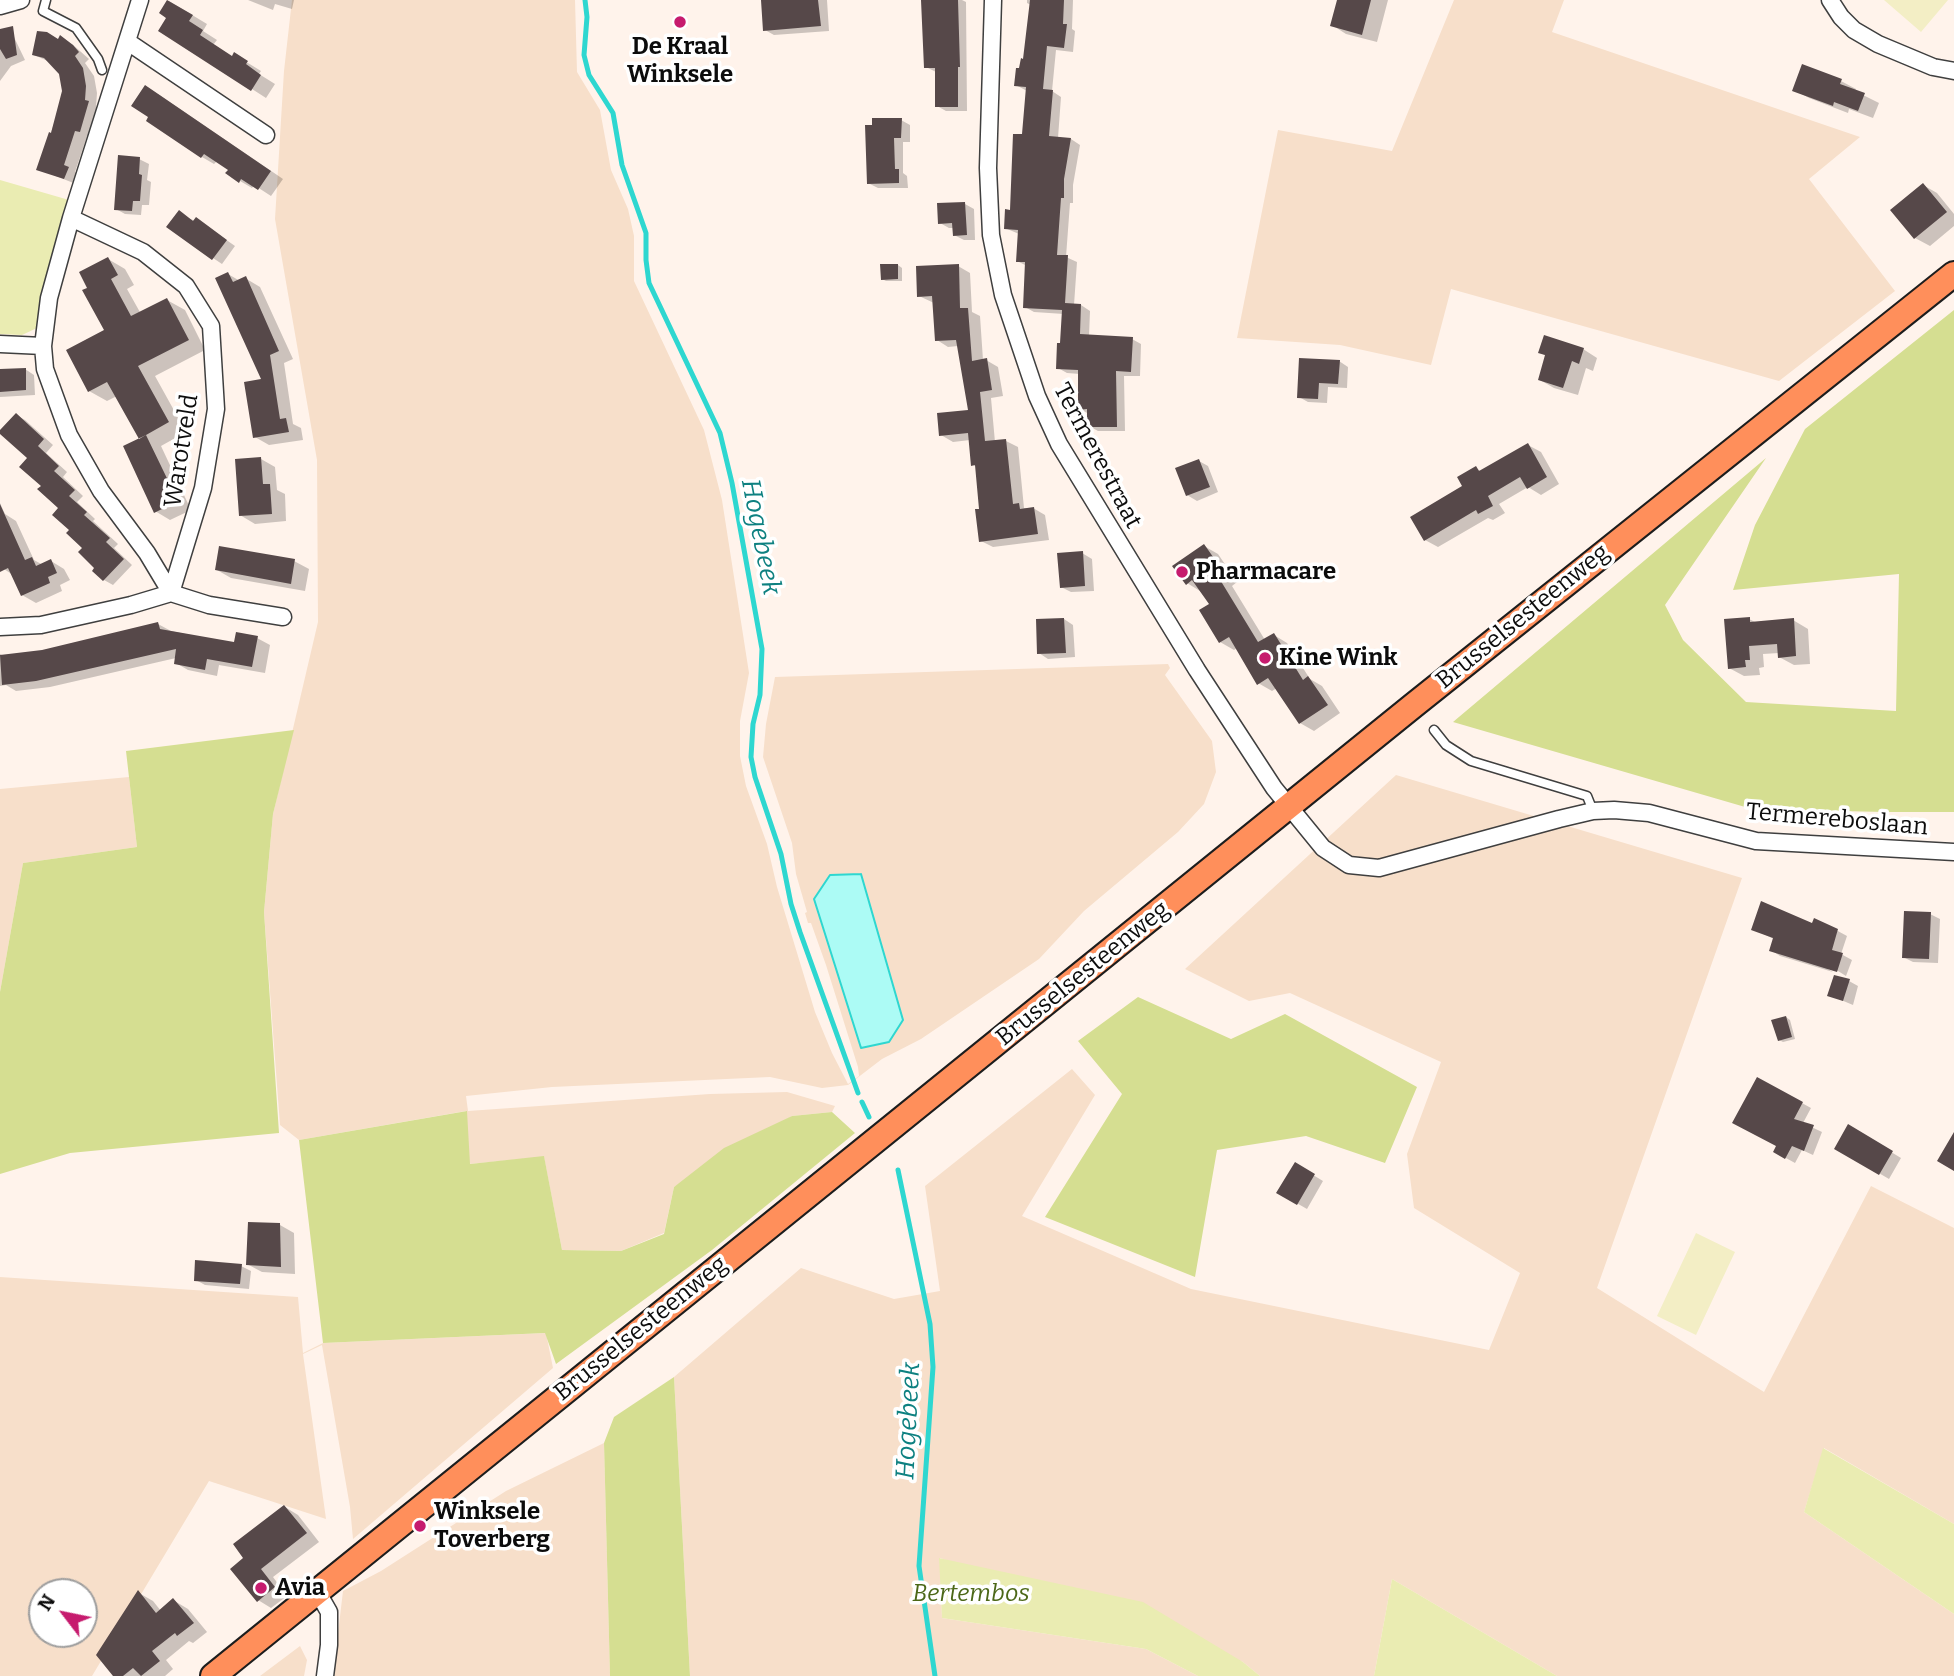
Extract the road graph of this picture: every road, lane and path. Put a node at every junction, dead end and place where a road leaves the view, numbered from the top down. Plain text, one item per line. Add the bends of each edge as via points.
1 (21, 0) edge
2 (46, 0) edge
3 (140, 0) edge
4 (993, 0) edge
5 (1830, 0) edge
6 (0, 6) edge
7 (128, 43) junction
8 (102, 69) dead end
9 (1954, 71) edge
10 (266, 135) dead end
11 (71, 218) junction
12 (1954, 274) edge
13 (0, 344) edge
14 (43, 345) junction
15 (171, 593) junction
16 (283, 617) dead end
17 (0, 627) edge
18 (1434, 730) dead end
19 (1289, 807) junction
20 (1592, 811) junction
21 (1954, 852) edge
22 (317, 1591) junction
23 (213, 1676) edge
24 (325, 1676) edge

1 - 6 street
2 - 8 lane via 43,11 76,28
3 - 7 street
4 - 19 street, Termerestraat via 988,168 991,235 1003,295 1037,396 1059,444 1196,670
5 - 9 street via 1854,30 1878,44
7 - 10 street
7 - 11 street
11 - 14 street
11 - 15 street, Warotveld via 143,252 186,286 211,326 216,409 203,488
12 - 19 main road, Brusselsesteenweg
13 - 14 street
14 - 15 street via 45,369 69,435
15 - 16 street via 209,605
15 - 17 street via 41,625
18 - 20 lane via 1446,745 1471,761 1587,796
19 - 20 street, Termereboslaan via 1330,854 1349,865 1369,868 1391,866
19 - 22 main road, Brusselsesteenweg
20 - 21 street, Termereboslaan via 1649,813 1756,841
22 - 23 main road, Brusselsesteenweg
22 - 24 street via 329,1612

